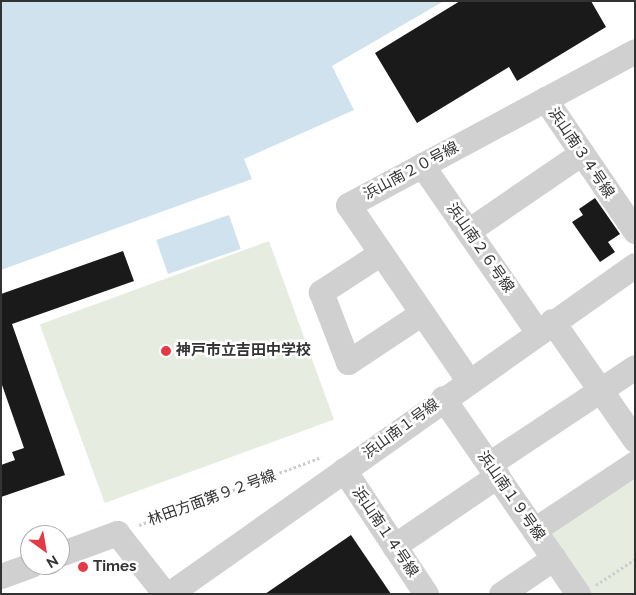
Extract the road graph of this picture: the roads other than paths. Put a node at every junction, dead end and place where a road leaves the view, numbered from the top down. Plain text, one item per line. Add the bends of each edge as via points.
1 (635, 51) edge
2 (545, 99) junction
3 (582, 153) junction
4 (422, 165) junction
5 (468, 231) junction
6 (635, 231) edge
7 (381, 253) junction
8 (635, 265) edge
9 (422, 313) junction
10 (544, 326) junction
11 (635, 367) edge
12 (468, 380) junction
13 (600, 390) junction
14 (443, 398) junction
15 (635, 440) edge
16 (336, 463) junction
17 (635, 464) edge
18 (493, 470) junction
19 (534, 530) junction
20 (394, 546) junction
21 (70, 550) edge
22 (554, 558) junction
23 (20, 572) edge
24 (6, 582) edge
25 (584, 591) edge
26 (165, 594) edge
27 (169, 594) edge
28 (426, 594) edge
29 (501, 594) edge

1 - 2 street, 浜山南２０号線
2 - 3 street, 浜山南３４号線
2 - 4 street, 浜山南２０号線
3 - 5 street
3 - 6 street, 浜山南３４号線
4 - 5 street, 浜山南２６号線
4 - 7 street, 浜山南２０号線 via 348,205
5 - 10 street, 浜山南２６号線
7 - 9 street, 浜山南２０号線
7 - 9 street via 321,292 348,362
8 - 10 street, 浜山南１号線
9 - 12 street, 浜山南２０号線
10 - 12 street, 浜山南１号線
10 - 13 street, 浜山南２６号線
11 - 13 street
12 - 14 street, 浜山南１号線
13 - 15 street, 浜山南２６号線
13 - 18 street
14 - 16 street, 浜山南１号線
14 - 18 street, 浜山南１９号線
16 - 20 street, 浜山南１４号線
16 - 27 street, 浜山南１号線
17 - 19 street
18 - 19 street, 浜山南１９号線
18 - 20 street
19 - 22 street, 浜山南１９号線
20 - 28 street, 浜山南１４号線
21 - 26 street via 117,534
22 - 25 street, 浜山南１９号線
22 - 29 street
23 - 24 street

